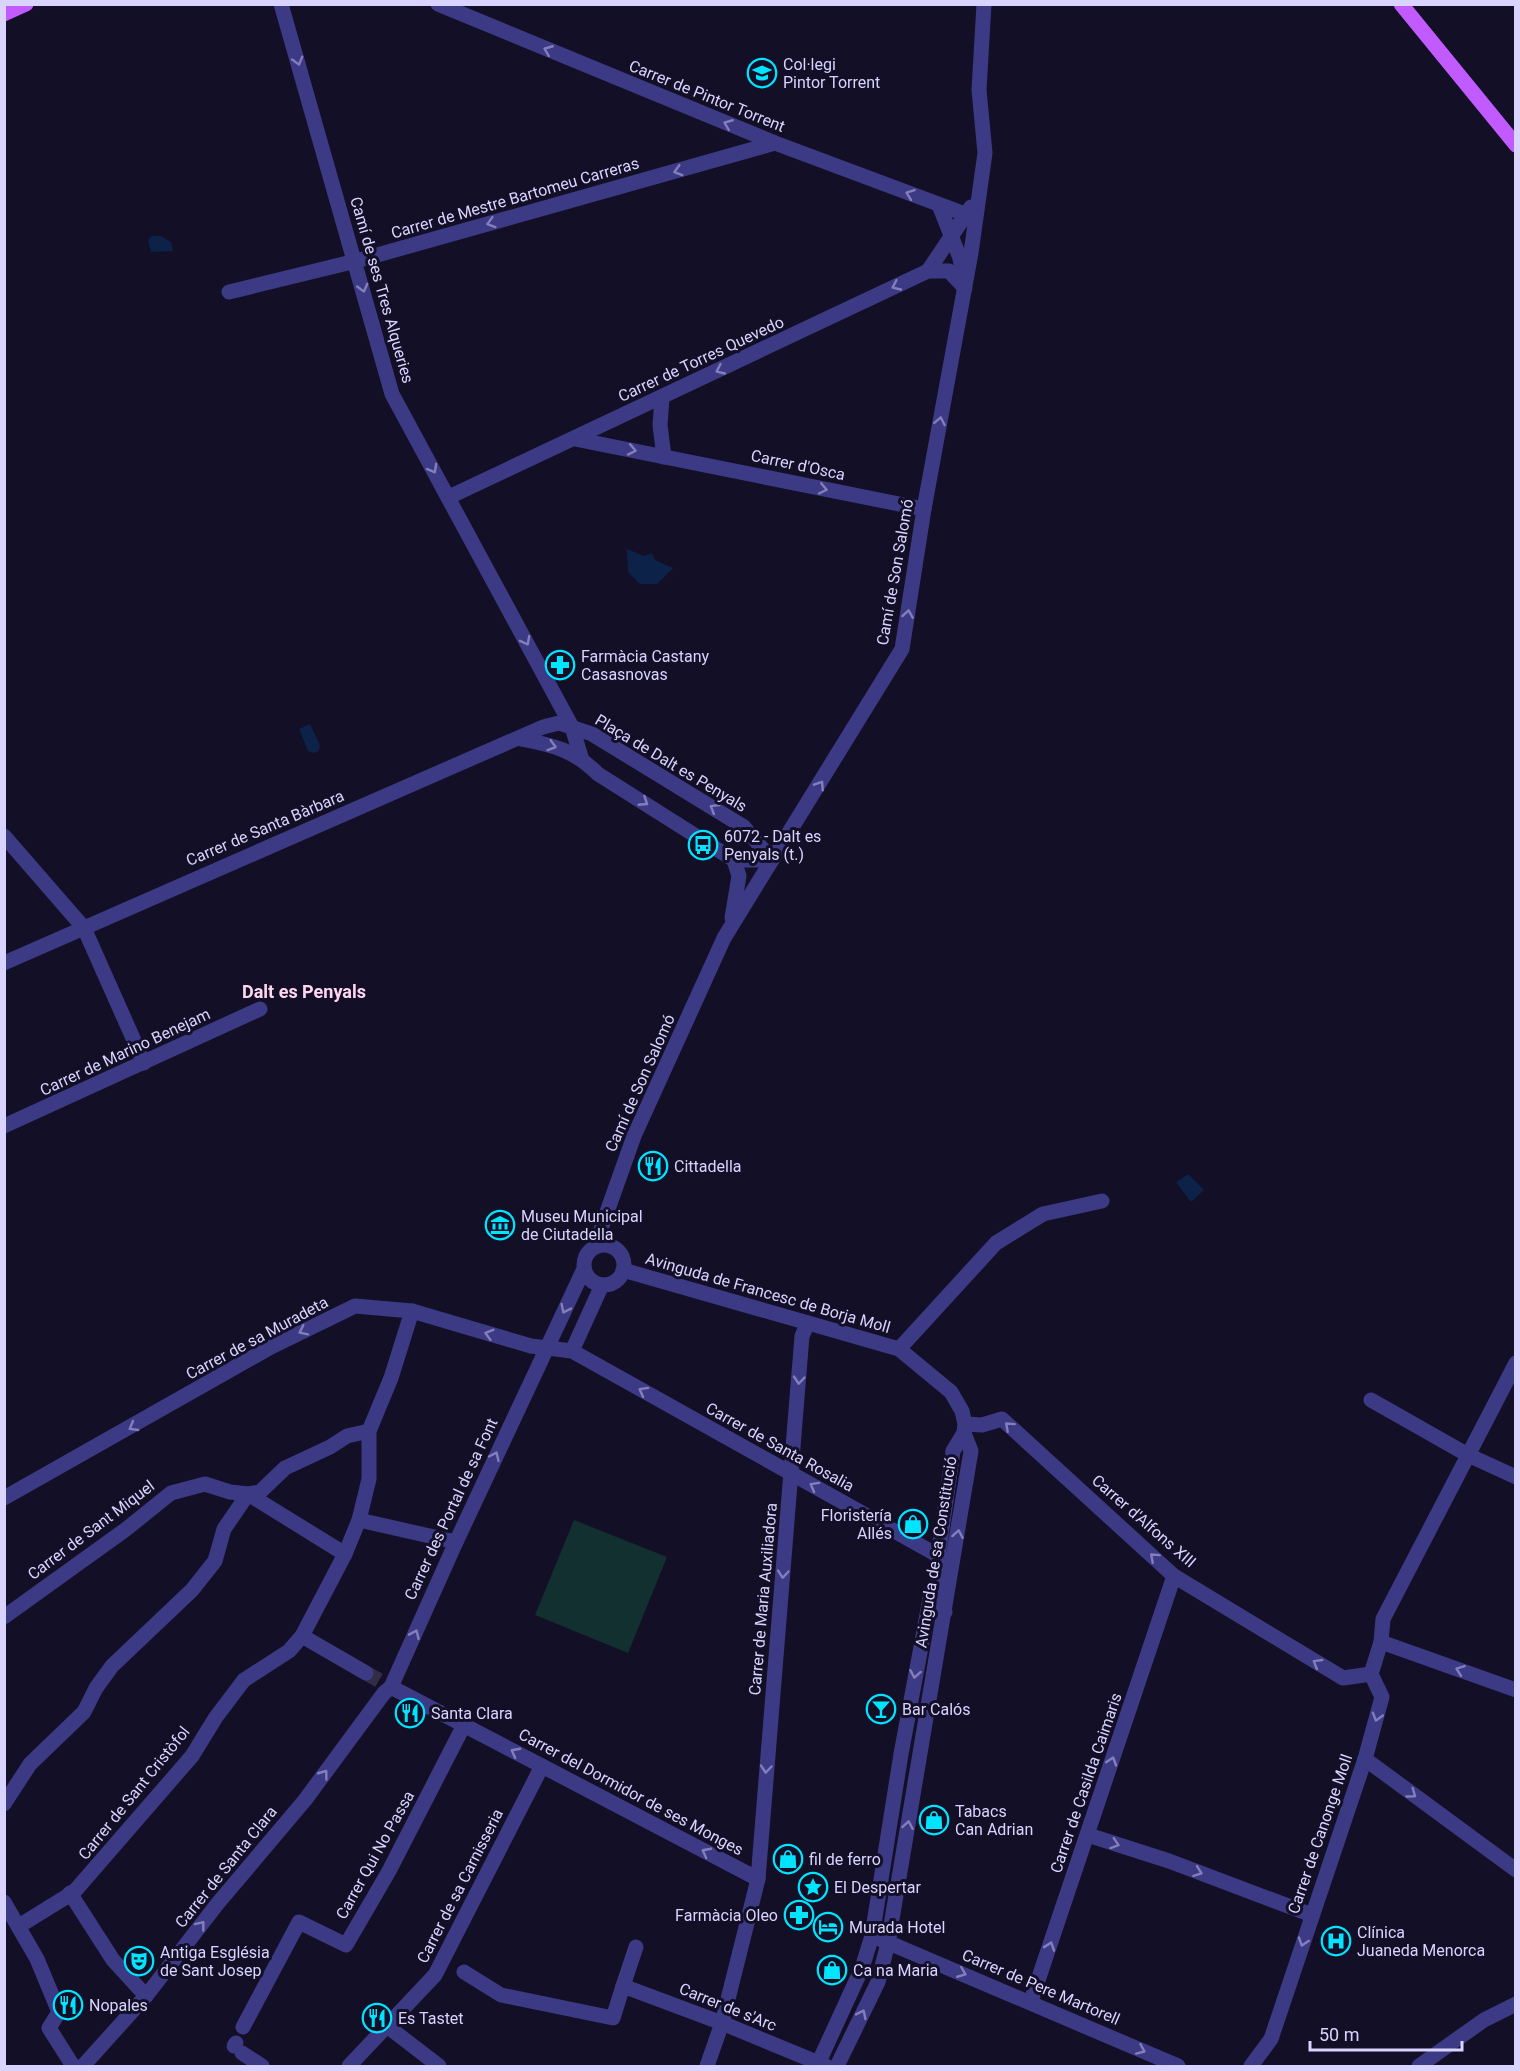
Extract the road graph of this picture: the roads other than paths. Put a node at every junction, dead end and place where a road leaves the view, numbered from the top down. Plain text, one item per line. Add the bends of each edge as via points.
1 (26, 4) edge
2 (281, 4) edge
3 (438, 4) edge
4 (984, 4) edge
5 (1401, 4) edge
6 (4, 14) edge
7 (775, 143) junction
8 (1515, 145) edge
9 (979, 198) junction
10 (939, 206) junction
11 (965, 214) junction
12 (951, 234) junction
13 (356, 261) junction
14 (928, 271) junction
15 (965, 288) junction
16 (230, 292) dead end
17 (662, 398) junction
18 (575, 439) junction
19 (664, 457) junction
20 (449, 497) junction
21 (924, 509) junction
22 (572, 727) junction
23 (521, 739) junction
24 (581, 757) junction
25 (460, 763) joint
26 (4, 836) edge
27 (734, 860) junction
28 (772, 861) junction
29 (84, 928) junction
30 (727, 932) junction
31 (4, 963) edge
32 (260, 1009) dead end
33 (144, 1063) junction
34 (4, 1126) edge
35 (1102, 1201) dead end
36 (597, 1245) junction
37 (623, 1270) junction
38 (584, 1271) junction
39 (602, 1285) junction
40 (412, 1311) junction
41 (808, 1323) junction
42 (546, 1346) junction
43 (899, 1349) junction
44 (572, 1351) junction
45 (1515, 1363) edge
46 (1371, 1400) dead end
47 (964, 1429) junction
48 (369, 1431) junction
49 (1468, 1455) junction
50 (790, 1474) junction
51 (1515, 1477) edge
52 (248, 1494) junction
53 (4, 1498) edge
54 (359, 1520) junction
55 (456, 1542) junction
56 (345, 1554) junction
57 (939, 1556) junction
58 (1174, 1576) junction
59 (945, 1612) junction
60 (4, 1617) edge
61 (302, 1636) junction
62 (1381, 1642) junction
63 (366, 1672) tunnel mouth
64 (1371, 1674) junction
65 (391, 1687) junction
66 (1515, 1690) edge
67 (464, 1725) junction
68 (1365, 1760) junction
69 (542, 1766) junction
70 (4, 1804) edge
71 (1088, 1835) junction
72 (1515, 1870) edge
73 (758, 1880) junction
74 (70, 1893) junction
75 (4, 1902) edge
76 (1312, 1915) junction
77 (19, 1926) junction
78 (872, 1936) junction
79 (888, 1943) junction
80 (636, 1947) dead end
81 (464, 1972) dead end
82 (623, 1986) junction
83 (146, 1996) junction
84 (1031, 2001) junction
85 (1515, 2004) edge
86 (722, 2023) junction
87 (387, 2025) junction
88 (243, 2027) dead end
89 (237, 2047) dead end
90 (821, 2066) edge
91 (73, 2067) edge
92 (83, 2067) edge
93 (262, 2067) edge
94 (349, 2067) edge
95 (439, 2067) edge
96 (707, 2067) edge
97 (837, 2067) edge
98 (1178, 2067) edge
99 (1251, 2067) edge
100 (1419, 2067) edge

1 - 6 main road
2 -> 13 street, Camí de ses Tres Alqueries
7 -> 3 street, Carrer de Pintor Torrent
4 - 9 street, Camí de Son Salomó via 979,90 985,153
5 - 8 main road
10 -> 7 street, Carrer de Pintor Torrent
7 -> 13 street, Carrer de Mestre Bartomeu Carreras
9 - 11 street
9 - 15 street, Camí de Son Salomó
10 - 11 street, Carrer de Pintor Torrent
10 - 12 street, Camí de Son Salomó
11 - 12 street
12 - 14 street
12 - 15 street, Camí de Son Salomó
13 - 16 street, Carrer de Mestre Bartomeu Carreras
13 -> 20 street, Camí de ses Tres Alqueries via 392,394
14 - 15 street via 949,271
14 -> 17 street, Carrer de Torres Quevedo
21 -> 15 street, Camí de Son Salomó
17 - 18 street, Carrer de Torres Quevedo
17 - 19 street
18 -> 19 street, Carrer d'Osca
18 - 20 street, Carrer de Torres Quevedo
19 -> 21 street, Carrer d'Osca
20 -> 22 street, Camí de ses Tres Alqueries
28 -> 21 street, Camí de Son Salomó via 902,650
22 - 23 street, Plaça de Dalt es Penyals via 559,723
22 - 24 street, Plaça de Dalt es Penyals
28 -> 22 street, Plaça de Dalt es Penyals via 744,826 592,734
23 -> 24 street via 554,745
23 - 25 street, Plaça de Dalt es Penyals
24 -> 27 street via 598,774
25 - 29 street, Carrer de Santa Bàrbara
26 - 29 street
27 - 28 street
27 - 30 street via 739,876
28 - 30 street
29 - 31 street, Carrer de Santa Bàrbara
29 - 33 street
30 - 36 street, Camí de Son Salomó via 634,1137
32 - 33 street, Carrer de Marino Benejam
33 - 34 street, Carrer de Marino Benejam
35 - 43 street via 1042,1214 996,1243
36 - 37 street via 618,1251
36 - 38 street via 587,1253
37 - 39 street via 615,1281
37 - 41 street, Avinguda de Francesc de Borja Moll
38 - 39 street via 590,1280
38 -> 42 street, Carrer des Portal de sa Font
39 - 44 street
42 -> 40 street, Carrer de sa Muradeta via 531,1346
40 - 48 street
40 -> 53 street, Carrer de sa Muradeta via 355,1306 271,1347
41 - 43 street, Avinguda de Francesc de Borja Moll
41 -> 50 street, Carrer de Maria Auxiliadora via 802,1336
42 - 44 street, Carrer de Santa Rosalia
55 -> 42 street, Carrer des Portal de sa Font
43 - 47 street, Avinguda de Francesc de Borja Moll via 951,1392 962,1411
50 -> 44 street, Carrer de Santa Rosalia
45 - 49 street
46 - 49 street
47 - 57 street, Avinguda de sa Constitució via 953,1451
58 -> 47 street, Carrer d'Alfons XIII via 1002,1419
59 -> 47 street, Avinguda de sa Constitució via 971,1451
48 - 52 street via 347,1436 285,1468 260,1492
48 - 54 street, Carrer de Sant Cristòfol via 369,1479
49 - 51 street
49 - 62 street via 1383,1619
57 -> 50 street, Carrer de Santa Rosalia
50 -> 73 street, Carrer de Maria Auxiliadora
52 - 56 street
52 - 60 street, Carrer de Sant Miquel via 205,1484 171,1493
52 - 70 street via 224,1529 215,1561 192,1590 112,1666 84,1712 30,1764
54 - 55 street
54 - 56 street, Carrer de Sant Cristòfol
65 -> 55 street, Carrer des Portal de sa Font
56 - 61 street, Carrer de Sant Cristòfol
57 - 59 street via 944,1559 935,1598
57 -> 78 street, Avinguda de sa Constitució via 901,1754
64 -> 58 street, Carrer d'Alfons XIII via 1343,1678
71 -> 58 street, Carrer de Casilda Caimaris
79 -> 59 street, Avinguda de sa Constitució
61 - 63 street
61 - 74 street, Carrer de Sant Cristòfol via 290,1651 244,1680 192,1756 93,1872
62 - 64 street
66 -> 62 street
64 -> 68 street, Carrer de Canonge Moll via 1382,1697
65 - 67 street, Carrer del Dormidor de ses Monges
83 -> 65 street, Carrer de Santa Clara
69 -> 67 street, Carrer del Dormidor de ses Monges
67 - 88 street, Carrer Qui No Passa via 346,1945 299,1922
68 -> 72 street
68 - 76 street, Carrer de Canonge Moll
73 -> 69 street, Carrer del Dormidor de ses Monges
69 - 87 street, Carrer de sa Carnisseria via 446,1961
71 -> 76 street
84 -> 71 street, Carrer de Casilda Caimaris
73 - 86 street, Carrer de Maria Auxiliadora
74 - 77 street, Carrer de Sant Cristòfol
74 - 83 street via 112,1960
75 - 77 street
76 -> 99 street, Carrer de Canonge Moll via 1271,2039
77 - 91 street via 59,2012 49,2028
78 - 79 street, Carrer de Pere Martorell
78 - 90 street, Avinguda de sa Constitució
79 -> 84 street, Carrer de Pere Martorell
97 -> 79 street, Avinguda de sa Constitució via 878,1982
80 - 82 street
81 - 82 street via 501,1995 613,2018
82 - 86 street, Carrer de s'Arc
83 - 92 street, Carrer de Santa Clara
84 -> 98 street, Carrer de Pere Martorell
85 - 100 street via 1484,2020
86 - 90 street, Carrer de s'Arc
86 - 96 street, Carrer de Maria Auxiliadora
87 - 94 street, Carrer de sa Carnisseria
87 - 95 street
89 - 93 street

